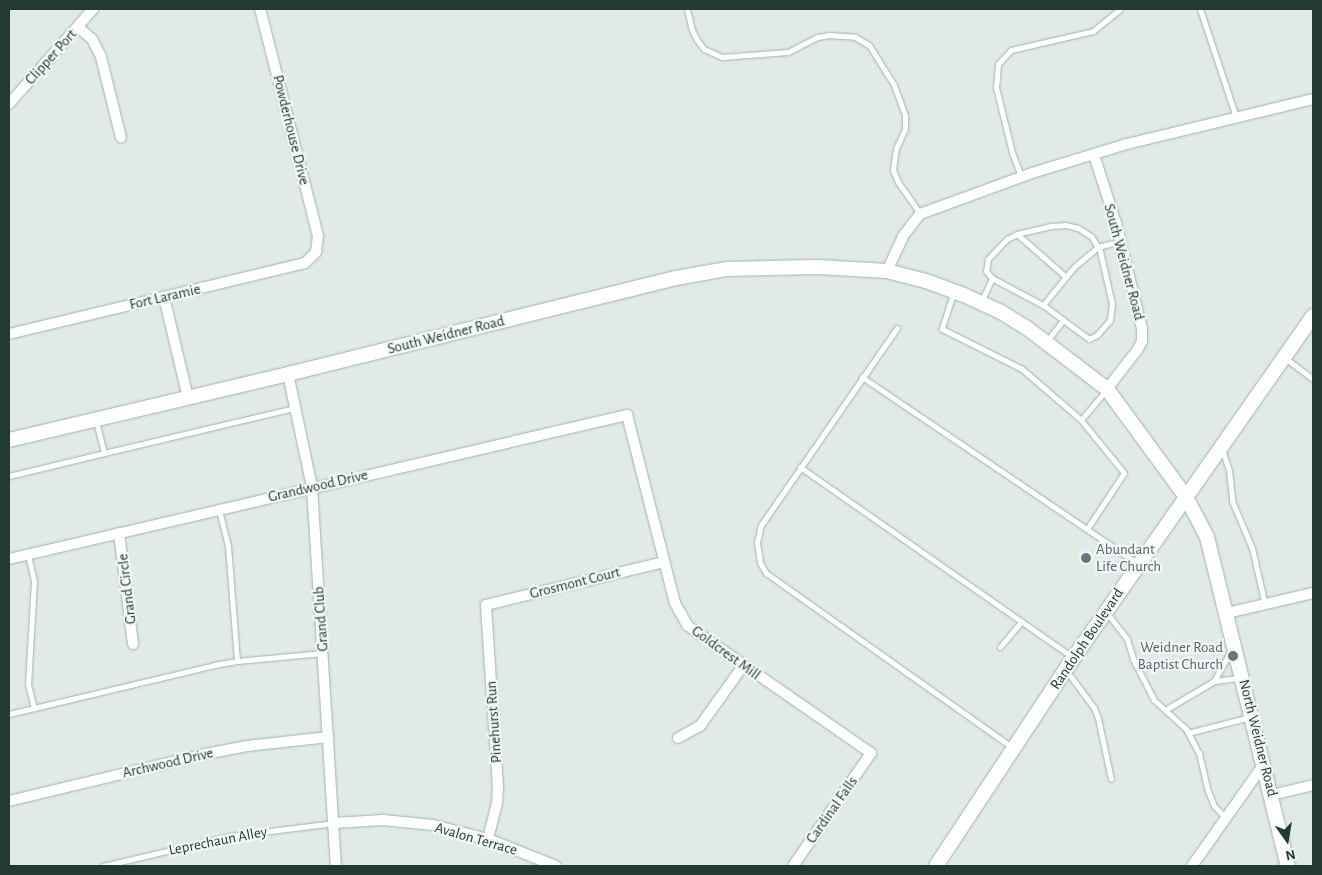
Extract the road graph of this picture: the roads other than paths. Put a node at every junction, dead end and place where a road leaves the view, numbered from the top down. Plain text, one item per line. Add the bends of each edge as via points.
1 (93, 9) edge
2 (260, 9) edge
3 (687, 9) edge
4 (1120, 9) edge
5 (1200, 9) edge
6 (78, 27) junction
7 (1313, 99) edge
8 (9, 104) edge
9 (1236, 118) junction
10 (121, 138) dead end
11 (1094, 155) junction
12 (1021, 177) junction
13 (920, 214) junction
14 (1017, 234) junction
15 (1120, 241) junction
16 (1098, 247) junction
17 (316, 252) joint
18 (887, 271) junction
19 (1066, 277) junction
20 (992, 278) junction
21 (954, 291) junction
22 (164, 297) junction
23 (981, 302) junction
24 (1043, 305) junction
25 (1063, 320) junction
26 (1311, 323) edge
27 (897, 328) dead end
28 (9, 334) edge
29 (1046, 342) junction
30 (1284, 358) junction
31 (288, 374) junction
32 (862, 377) junction
33 (1313, 379) edge
34 (1107, 389) junction
35 (188, 398) junction
36 (295, 408) junction
37 (627, 415) joint
38 (96, 419) junction
39 (1081, 420) junction
40 (9, 440) edge
41 (1222, 449) junction
42 (104, 453) junction
43 (800, 467) junction
44 (9, 476) edge
45 (312, 487) junction
46 (1186, 497) junction
47 (219, 509) junction
48 (1087, 528) junction
49 (119, 533) junction
50 (28, 555) junction
51 (9, 559) edge
52 (664, 562) junction
53 (1138, 564) junction
54 (1313, 593) edge
55 (486, 605) joint
56 (1265, 605) junction
57 (1106, 612) junction
58 (1227, 613) junction
59 (1021, 622) junction
60 (1234, 642) junction
61 (133, 644) dead end
62 (1000, 647) dead end
63 (323, 653) junction
64 (1073, 658) junction
65 (237, 661) junction
66 (743, 666) junction
67 (1065, 670) junction
68 (1243, 678) junction
69 (1214, 680) junction
70 (34, 708) junction
71 (1166, 710) junction
72 (9, 714) edge
73 (1253, 716) junction
74 (1188, 733) junction
75 (329, 737) junction
76 (678, 738) dead end
77 (1014, 748) junction
78 (871, 753) joint
79 (1264, 764) junction
80 (1111, 779) dead end
81 (1313, 786) edge
82 (1272, 795) junction
83 (9, 801) edge
84 (1226, 818) junction
85 (334, 823) junction
86 (488, 839) junction
87 (103, 866) edge
88 (336, 866) edge
89 (556, 866) edge
90 (793, 866) edge
91 (936, 866) edge
92 (1192, 866) edge
93 (1288, 866) edge

1 - 6 street, Clipper Port
2 - 17 street, Powderhouse Drive via 318,236
3 - 13 lane via 696,40 704,49 722,57 788,52 829,35 854,38 870,45 894,85 905,116 905,130 896,148 893,170
4 - 12 lane via 1093,31 1011,50 998,64 996,88
5 - 9 lane
6 - 8 street, Clipper Port
6 - 10 street via 92,39 101,57
7 - 9 street
9 - 11 street
11 - 12 street
11 - 15 street, South Weidner Road
12 - 13 street
13 - 18 street via 903,236
14 - 16 lane via 1066,225 1092,237
14 - 19 lane
14 - 20 lane via 1007,239 988,259 986,272
15 - 16 lane
15 - 34 street, South Weidner Road via 1138,309 1142,341
16 - 19 lane
16 - 25 lane via 1112,304 1110,320 1089,339
17 - 22 street, Fort Laramie via 305,264
18 - 21 main road, South Weidner Road
18 - 31 main road, South Weidner Road via 818,267 727,269 676,278
19 - 24 lane
20 - 23 lane
20 - 24 lane
21 - 23 main road, South Weidner Road
21 - 39 lane via 942,329 1022,369
22 - 28 street, Fort Laramie
22 - 35 street
23 - 29 main road, South Weidner Road
24 - 25 lane
25 - 29 lane
26 - 30 main road, Randolph Boulevard
27 - 32 lane
29 - 34 main road, South Weidner Road
30 - 33 lane
30 - 41 main road, Randolph Boulevard
31 - 35 main road, South Weidner Road
31 - 36 street, Grand Club
32 - 43 lane
32 - 48 lane
34 - 39 lane
34 - 46 main road, South Weidner Road
35 - 38 main road, South Weidner Road
36 - 42 lane
36 - 45 street, Grand Club
37 - 45 street, Grandwood Drive
37 - 52 street, Goldcrest Mill
38 - 40 main road, South Weidner Road
38 - 42 lane
39 - 48 lane via 1124,473
41 - 46 main road, Randolph Boulevard
41 - 56 lane via 1229,470 1232,501 1252,548
42 - 44 lane
43 - 59 lane
43 - 77 lane via 761,525 757,543 760,564 766,573
45 - 47 street, Grandwood Drive
45 - 63 street, Grand Club
46 - 53 main road, Randolph Boulevard
46 - 58 main road, North Weidner Road via 1207,537
47 - 49 street, Grandwood Drive
47 - 65 lane via 228,546
48 - 53 lane
49 - 50 street, Grandwood Drive
49 - 61 street, Grand Circle
50 - 51 street, Grandwood Drive
50 - 70 lane via 34,581 28,684
52 - 55 street, Grosmont Court
52 - 66 street, Goldcrest Mill via 675,603 688,626
53 - 57 main road, Randolph Boulevard
54 - 56 street
55 - 86 street, Pinehurst Run via 498,787
56 - 58 street
57 - 64 main road, Randolph Boulevard
57 - 71 lane via 1127,639 1133,659 1154,700
58 - 60 main road, North Weidner Road
59 - 62 lane
59 - 64 lane
60 - 68 main road, North Weidner Road
60 - 69 lane via 1230,655
63 - 65 lane
63 - 75 street, Grand Club
64 - 67 main road, Randolph Boulevard
65 - 70 lane
66 - 76 street via 700,726
66 - 78 street, Goldcrest Mill
67 - 77 main road, Randolph Boulevard
67 - 80 lane via 1096,713
68 - 69 lane
68 - 73 main road, North Weidner Road
69 - 71 lane
70 - 72 lane
71 - 74 lane
73 - 74 lane
73 - 79 main road, North Weidner Road
74 - 84 lane via 1199,753 1214,806
75 - 83 street, Archwood Drive via 200,755
75 - 85 street, Grand Club
77 - 91 main road, Randolph Boulevard
78 - 90 street, Cardinal Falls
79 - 82 main road, North Weidner Road
79 - 84 street
81 - 82 street
82 - 93 main road, North Weidner Road
84 - 92 street
85 - 86 street, Avalon Terrace via 405,822 447,828
85 - 87 lane, Leprechaun Alley via 230,836
85 - 88 street, Grand Club
86 - 89 street, Avalon Terrace

